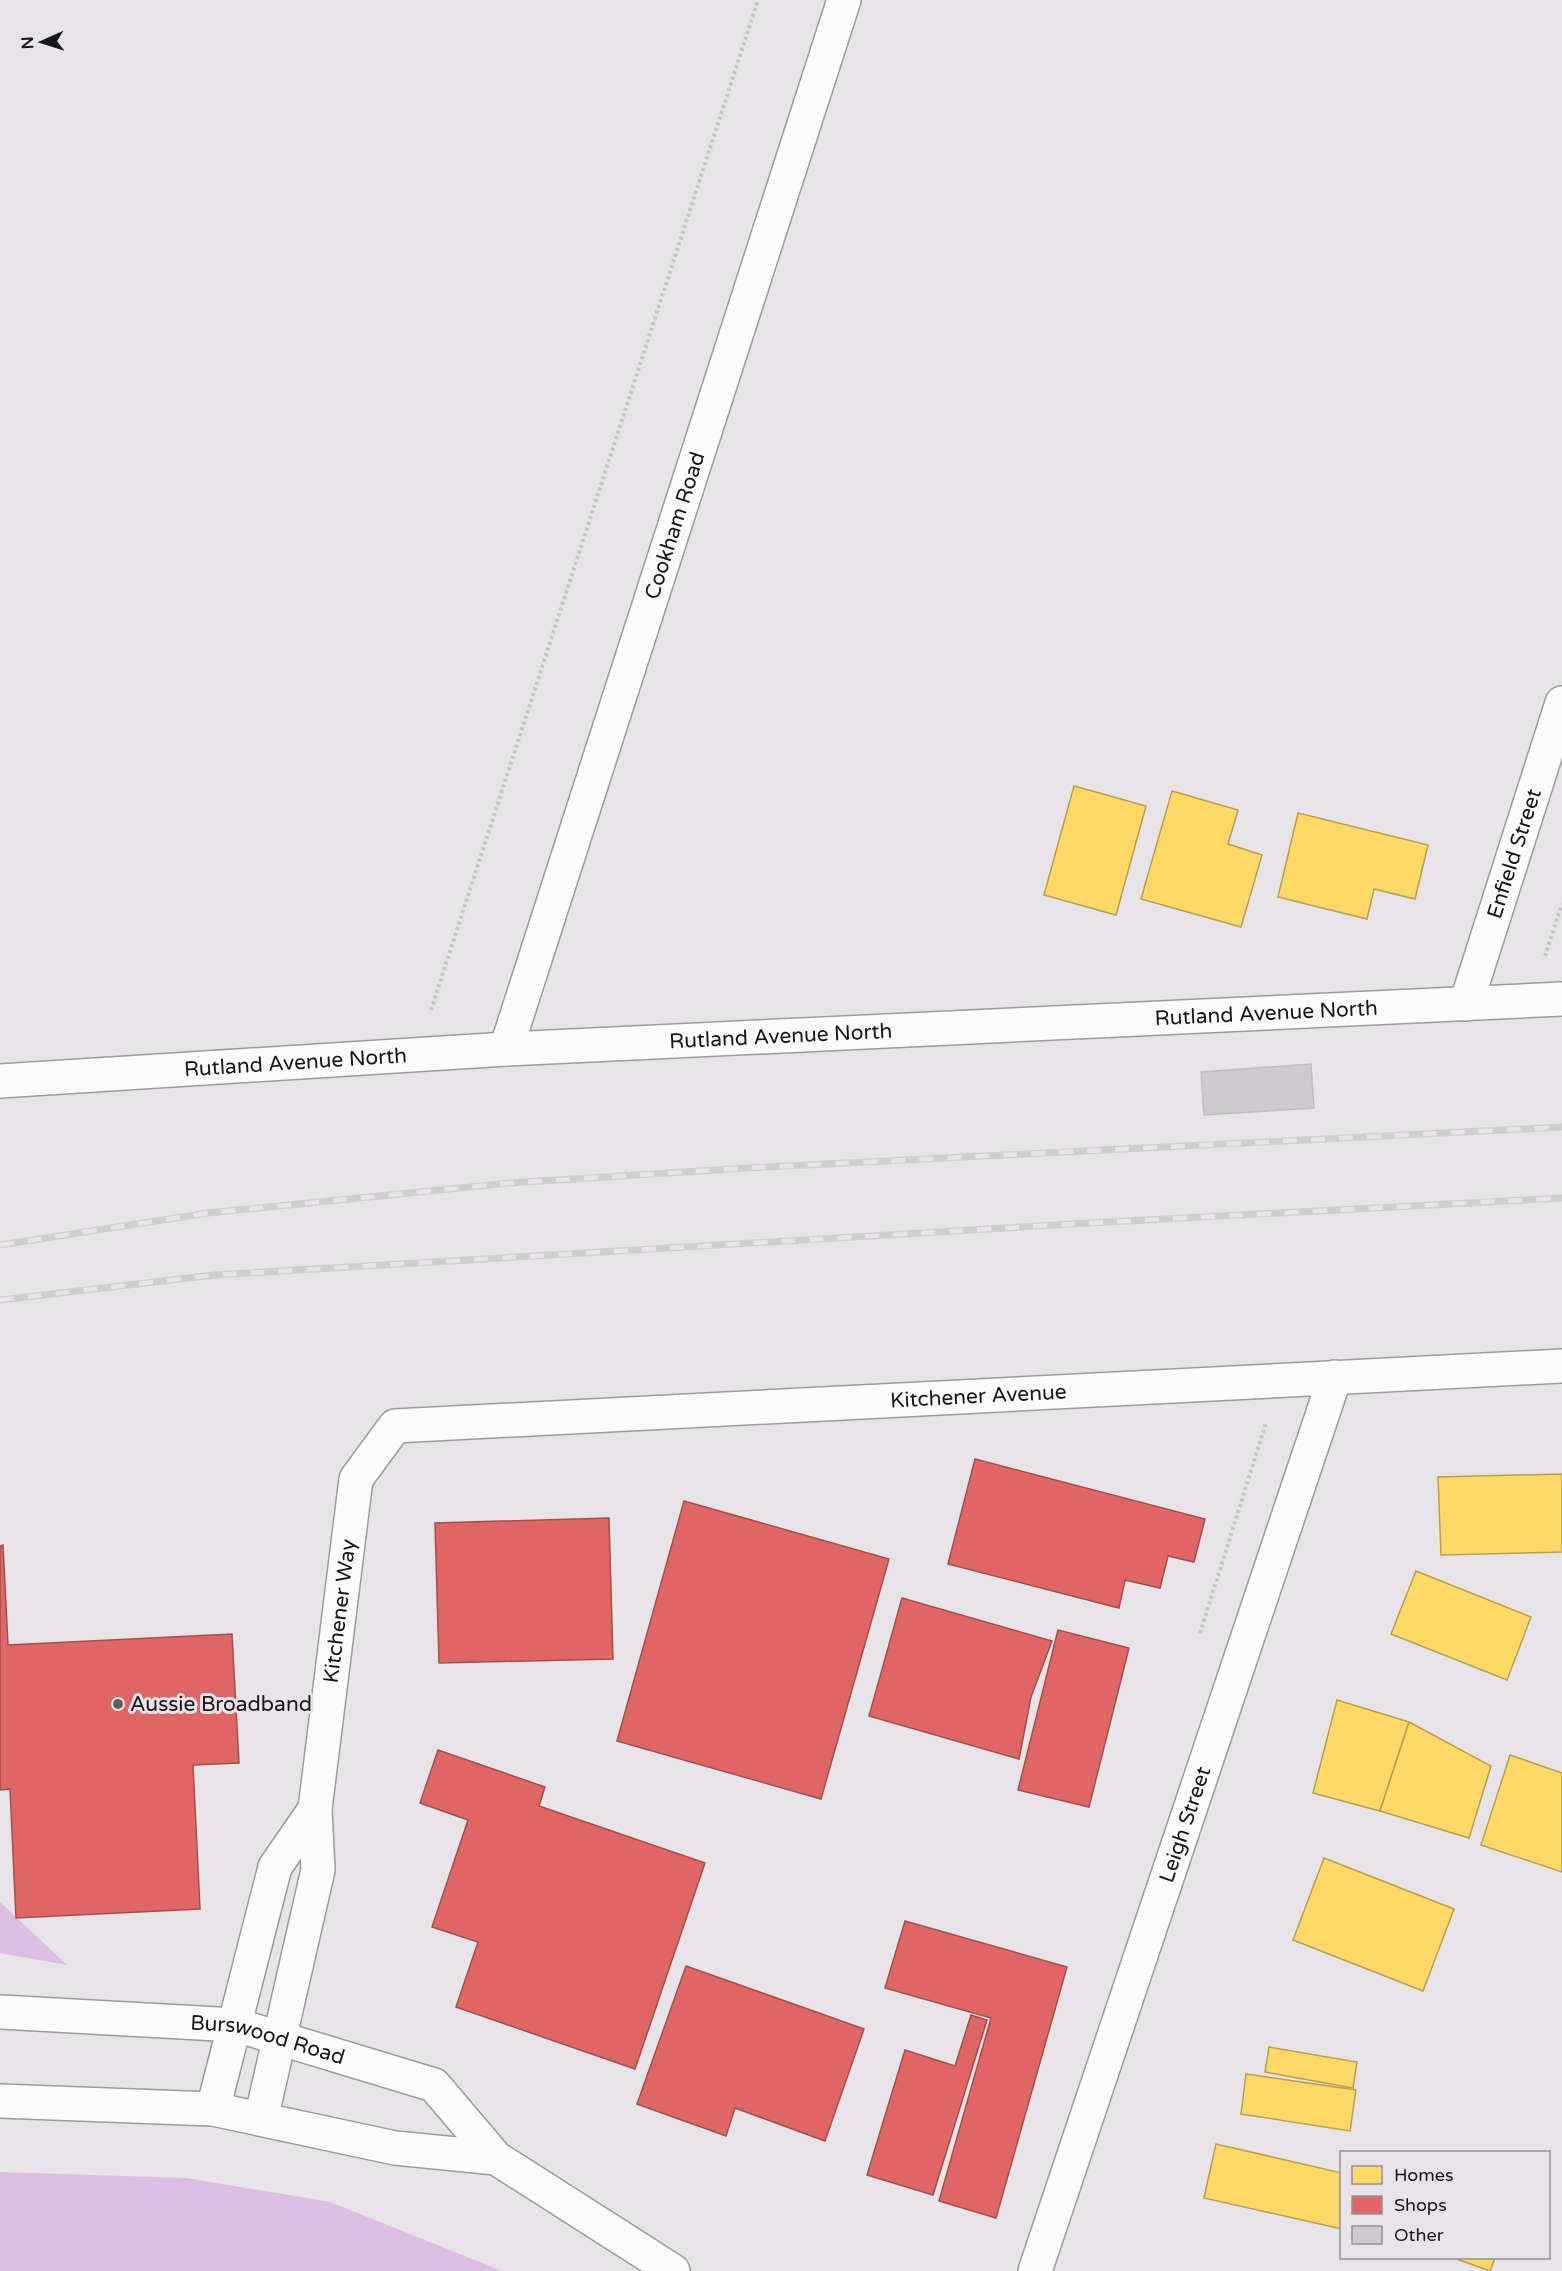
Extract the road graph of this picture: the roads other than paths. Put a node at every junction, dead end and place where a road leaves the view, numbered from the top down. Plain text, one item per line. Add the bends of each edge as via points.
1 (844, 0) edge
2 (1562, 703) edge
3 (1562, 999) edge
4 (1466, 1004) junction
5 (506, 1049) junction
6 (0, 1081) edge
7 (1562, 1366) edge
8 (1335, 1377) junction
9 (395, 1426) joint
10 (315, 1809) junction
11 (0, 2012) edge
12 (236, 2025) junction
13 (281, 2038) junction
14 (0, 2101) edge
15 (213, 2109) junction
16 (261, 2119) junction
17 (496, 2158) junction
18 (673, 2271) edge
19 (1035, 2271) edge

1 - 5 street, Cookham Road
2 - 4 street, Enfield Street
3 - 4 street, Rutland Avenue North
4 - 5 street, Rutland Avenue North
5 - 6 street, Rutland Avenue North
7 - 8 street, Kitchener Avenue
8 - 9 street, Kitchener Avenue
8 - 19 street, Leigh Street
9 - 10 street, Kitchener Way via 357,1479
10 - 12 street, Kitchener Way via 275,1867
10 - 13 street, Kitchener Way via 318,1870
11 - 12 street, Burswood Road
12 - 13 street, Burswood Road
12 - 15 street, Kitchener Way
13 - 16 street, Kitchener Way
13 - 17 street, Burswood Road via 434,2085
14 - 15 street, Burswood Road
15 - 16 street, Burswood Road
16 - 17 street, Burswood Road via 395,2148
17 - 18 street, Burswood Road

